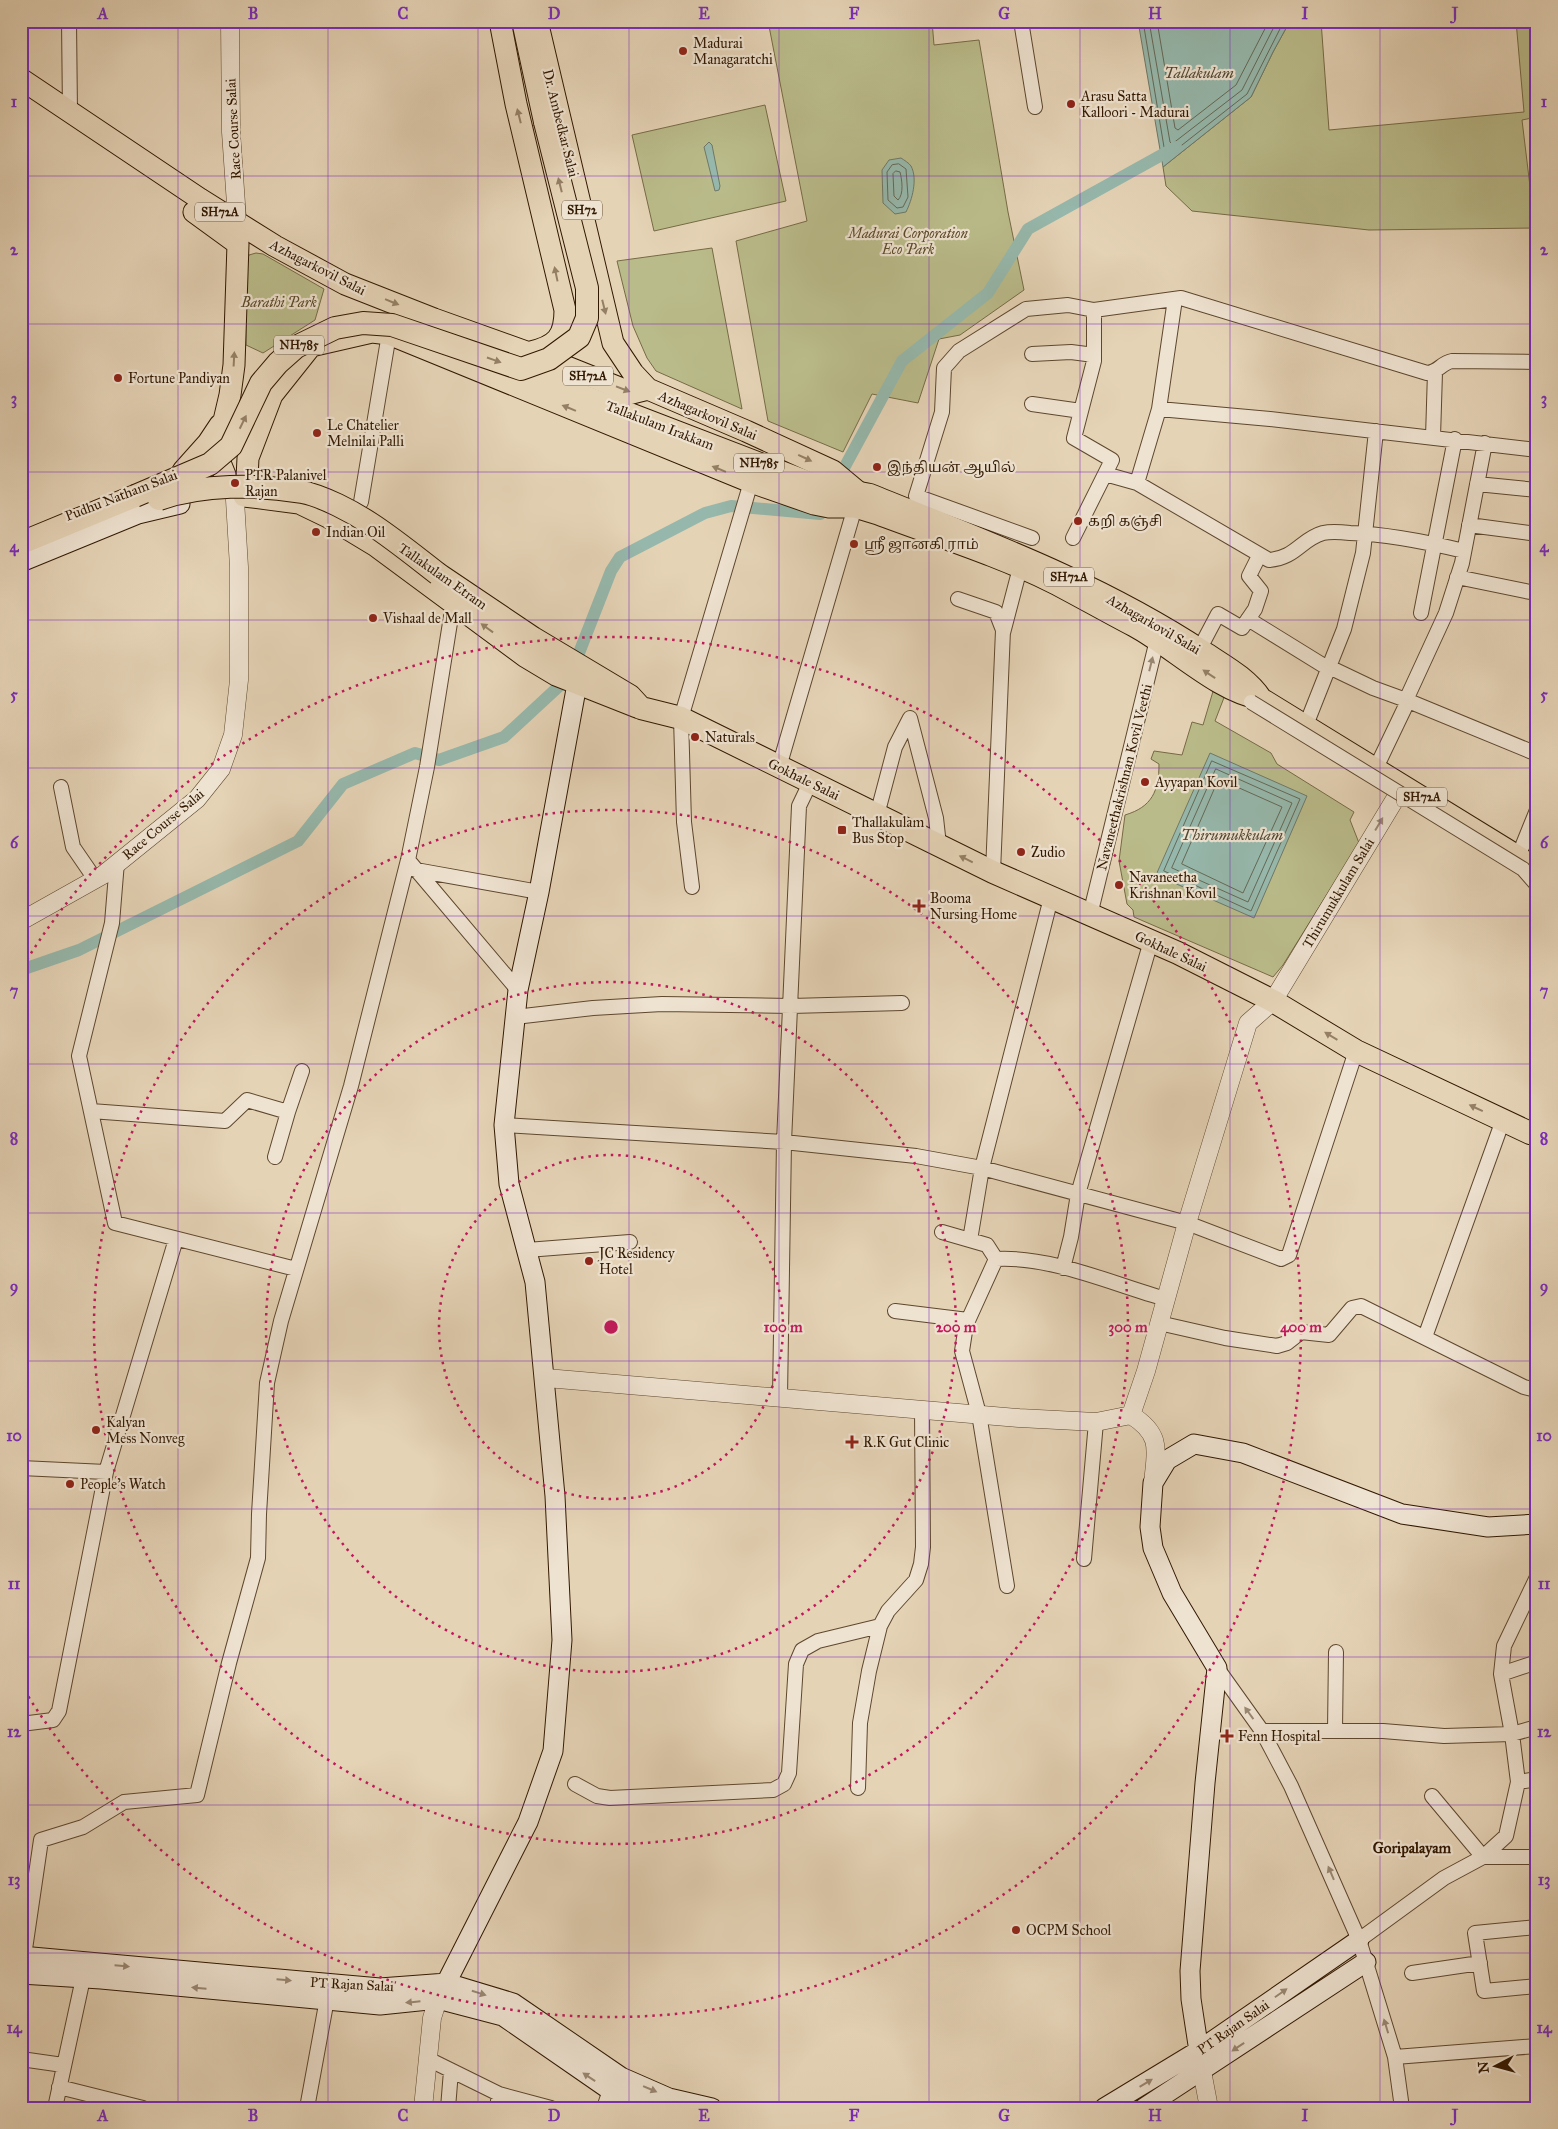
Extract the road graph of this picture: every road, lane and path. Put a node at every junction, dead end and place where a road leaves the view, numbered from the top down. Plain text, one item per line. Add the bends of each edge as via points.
1 (69, 21) edge
2 (230, 21) edge
3 (500, 21) edge
4 (522, 21) edge
5 (537, 21) edge
6 (1022, 21) edge
7 (21, 79) edge
8 (21, 94) edge
9 (1035, 107) dead end
10 (70, 113) junction
11 (238, 234) junction
12 (1175, 299) junction
13 (1094, 310) junction
14 (389, 334) junction
15 (1032, 354) dead end
16 (1094, 355) junction
17 (525, 361) junction
18 (1537, 362) edge
19 (1435, 372) junction
20 (648, 389) junction
21 (1032, 404) dead end
22 (1159, 409) junction
23 (1081, 411) junction
24 (223, 420) junction
25 (1376, 431) junction
26 (1433, 437) junction
27 (1454, 439) junction
28 (1486, 443) junction
29 (1537, 450) edge
30 (183, 471) junction
31 (1105, 474) junction
32 (1137, 483) junction
33 (1478, 484) junction
34 (233, 487) junction
35 (748, 490) junction
36 (1537, 490) edge
37 (837, 493) junction
38 (361, 502) dead end
39 (1469, 525) junction
40 (1364, 533) junction
41 (1537, 534) edge
42 (21, 535) edge
43 (1032, 538) dead end
44 (1073, 538) dead end
45 (21, 543) edge
46 (1434, 544) junction
47 (1464, 551) junction
48 (21, 555) edge
49 (1259, 556) junction
50 (21, 562) edge
51 (1020, 568) junction
52 (1458, 577) junction
53 (1530, 592) dead end
54 (958, 599) dead end
55 (454, 604) junction
56 (1421, 613) dead end
57 (1248, 620) junction
58 (1002, 634) junction
59 (1157, 640) junction
60 (1199, 650) junction
61 (1329, 668) junction
62 (570, 673) junction
63 (1256, 701) junction
64 (1407, 701) junction
65 (641, 708) junction
66 (681, 718) junction
67 (1306, 725) junction
68 (1537, 754) edge
69 (779, 767) junction
70 (1375, 770) junction
71 (810, 783) junction
72 (1402, 786) junction
73 (61, 787) dead end
74 (1537, 810) edge
75 (877, 816) junction
76 (939, 845) junction
77 (1518, 857) junction
78 (117, 862) junction
79 (412, 865) junction
80 (1537, 871) edge
81 (993, 872) junction
82 (94, 879) junction
83 (1537, 885) edge
84 (692, 887) dead end
85 (539, 892) junction
86 (1051, 898) junction
87 (1090, 915) junction
88 (21, 921) edge
89 (1151, 941) junction
90 (518, 990) junction
91 (1273, 1001) junction
92 (902, 1003) dead end
93 (791, 1006) junction
94 (516, 1017) junction
95 (1356, 1051) junction
96 (302, 1071) dead end
97 (91, 1111) junction
98 (288, 1112) junction
99 (1503, 1120) junction
100 (504, 1125) junction
101 (1537, 1134) edge
102 (784, 1142) junction
103 (275, 1157) dead end
104 (982, 1168) junction
105 (1078, 1194) junction
106 (1187, 1224) junction
107 (942, 1232) dead end
108 (176, 1239) junction
109 (970, 1240) junction
110 (630, 1242) dead end
111 (527, 1250) junction
112 (996, 1258) junction
113 (1063, 1268) junction
114 (296, 1269) junction
115 (1166, 1299) junction
116 (895, 1311) dead end
117 (968, 1320) junction
118 (1159, 1323) junction
119 (1425, 1337) junction
120 (546, 1378) junction
121 (1537, 1385) edge
122 (780, 1397) junction
123 (922, 1409) junction
124 (979, 1414) junction
125 (1131, 1415) junction
126 (1096, 1422) junction
127 (21, 1468) edge
128 (106, 1472) junction
129 (1153, 1483) junction
130 (1537, 1524) edge
131 (1084, 1559) dead end
132 (1537, 1577) edge
133 (1007, 1586) dead end
134 (1533, 1592) edge
135 (880, 1626) junction
136 (1336, 1652) dead end
137 (1537, 1662) edge
138 (1217, 1668) junction
139 (1501, 1674) junction
140 (21, 1724) edge
141 (1537, 1727) edge
142 (1262, 1730) junction
143 (1335, 1730) junction
144 (1512, 1734) junction
145 (1537, 1779) edge
146 (1518, 1782) junction
147 (575, 1784) dead end
148 (858, 1788) dead end
149 (1432, 1796) dead end
150 (1483, 1857) junction
151 (1537, 1857) edge
152 (1537, 1927) edge
153 (1359, 1940) junction
154 (22, 1962) edge
155 (1366, 1962) junction
156 (1480, 1963) junction
157 (85, 1970) junction
158 (1412, 1972) dead end
159 (238, 1984) junction
160 (1537, 1986) edge
161 (442, 1991) junction
162 (327, 2000) junction
163 (1537, 2046) edge
164 (1198, 2051) junction
165 (1396, 2057) junction
166 (428, 2059) junction
167 (21, 2060) edge
168 (63, 2065) junction
169 (451, 2071) junction
170 (1202, 2071) junction
171 (59, 2087) junction
172 (612, 2092) edge
173 (498, 2101) edge
174 (55, 2108) edge
175 (143, 2108) edge
176 (307, 2108) edge
177 (423, 2108) edge
178 (448, 2108) edge
179 (551, 2108) edge
180 (648, 2108) edge
181 (712, 2108) edge
182 (1104, 2108) edge
183 (1144, 2108) edge
184 (1209, 2108) edge
185 (1402, 2108) edge

1 - 10 street
2 - 11 street, Race Course Salai via 231,132
17 -> 3 main road, SH72 via 559,337 565,325 565,310 516,104
17 -> 4 highway, bridge via 549,359 579,337 587,318 587,288
5 -> 20 main road, Dr. Ambedkar Salai / SH72 via 613,343
6 - 9 street
7 - 10 main road, SH72A
8 - 11 main road, SH72A via 213,224
10 - 11 main road, SH72A
11 -> 17 main road, Azhagarkovil Salai / SH72A via 262,238 345,284 434,319
24 -> 11 main road, Race Course Salai via 234,365
12 - 13 street
12 - 19 street via 1181,298 1426,373
12 - 22 street
13 - 16 street
13 - 43 street via 1068,305 1026,309 959,351 944,368 942,412 916,496
14 - 34 main road, Azhagarkovil Salai via 372,332 311,346 272,395
35 -> 14 main road, Azhagarkovil Salai
14 - 38 street
15 - 16 street via 1071,352
16 - 23 street
17 -> 20 main road, Azhagarkovil Salai / SH72A via 632,393
17 - 37 highway, Tallakulam Irakkam / NH785 via 588,398
45 -> 17 highway, NH785, bridge via 210,464 231,446 261,383 278,363 296,347 335,328 363,323 392,325
18 - 19 street via 1452,361
19 - 26 street
20 -> 37 main road, Azhagarkovil Salai / SH72A via 746,431
21 - 23 street
22 - 25 street
22 - 32 street
23 - 31 street via 1074,438 1112,460
24 - 30 main road
24 - 34 main road, Race Course Salai via 219,460
25 - 26 street
25 - 40 street
26 - 27 street
27 - 28 street
27 - 46 street
28 - 29 street
28 - 33 street
30 - 34 main road, Pudhu Natham Salai via 196,469
30 - 42 main road, Pudhu Natham Salai via 127,490
31 - 32 street
31 - 44 street
32 - 49 street
33 - 36 street
33 - 39 street
34 - 50 main road, Pudhu Natham Salai via 191,502 138,514
34 - 55 main road, Gokhale Salai via 299,503 328,517 376,546
34 - 78 street, Race Course Salai via 239,567 239,680 233,735 221,770 197,798
35 - 37 main road, Azhagarkovil Salai
35 - 66 street
37 - 51 main road
37 - 60 highway, Azhagarkovil Salai / SH72A via 1011,552 1075,580
37 - 69 street
39 - 41 street
39 - 47 street
40 - 46 street
40 - 49 street via 1328,532 1315,535 1281,559 1269,560
40 - 61 street via 1363,553 1344,629
46 - 47 street
46 - 56 street
47 - 52 street
48 - 62 highway, Tallakulam Etram, bridge via 167,496 204,489 244,487 304,492 370,523 533,638
49 - 57 street via 1249,576 1261,591
51 - 58 street
51 - 59 main road
52 - 53 street
52 - 64 street via 1446,613
54 - 58 street via 996,612
62 -> 55 main road, Gokhale Salai via 526,657
55 - 79 street
57 - 60 street via 1242,628 1218,614
57 - 61 street
58 - 81 street
63 -> 59 main road via 1217,680
87 -> 59 street, Navaneethakrishnan Kovil Veethi
60 - 63 highway, Azhagarkovil Salai / SH72A via 1252,685
61 - 64 street
61 - 67 street
62 - 65 main road, Gokhale Salai
62 - 65 highway, Tallakulam Etram via 624,692
62 - 85 main road
63 - 67 highway, Azhagarkovil Salai / SH72A
63 - 83 street, bridge via 1523,869
64 - 68 street
64 - 70 street
65 - 66 highway, Gokhale Salai
66 - 69 highway, Gokhale Salai
66 - 84 street via 684,822
67 - 70 highway, Azhagarkovil Salai / SH72A
69 - 71 highway, Gokhale Salai
70 - 72 highway, Azhagarkovil Salai / SH72A
71 - 75 highway, Gokhale Salai
71 - 93 street via 799,806
72 - 77 highway, Azhagarkovil Salai / SH72A
91 -> 72 street, Thirumukkulam Salai
73 - 82 street via 73,847
74 - 77 street
75 - 76 highway, Gokhale Salai
75 - 76 street via 894,748 910,718 936,818
81 -> 76 highway, Gokhale Salai
77 - 80 highway, Azhagarkovil Salai / SH72A
78 - 82 street, Race Course Salai
78 - 97 street via 112,923 79,1056
79 - 85 street
79 - 90 street
79 - 114 street
81 - 86 highway, Gokhale Salai
82 - 88 street, Race Course Salai
85 - 90 main road
86 - 87 highway, Gokhale Salai
86 - 104 street
87 - 89 highway, Gokhale Salai
89 - 91 highway, Gokhale Salai
89 - 105 street
90 - 94 main road
95 -> 91 highway, Gokhale Salai
91 - 106 street, Thirumukkulam Salai via 1248,1023
92 - 93 street
93 - 94 street via 662,1004
93 - 102 street
94 - 100 main road
99 -> 95 highway, Gokhale Salai
95 - 106 street via 1288,1255 1277,1258
96 - 98 street
97 - 98 street via 225,1121 247,1100
97 - 108 street via 114,1222
98 - 103 street
99 - 101 highway, Gokhale Salai
99 - 119 street
100 - 102 street
100 - 111 main road via 509,1184
102 - 104 street via 916,1156
102 - 122 street
104 - 105 street
104 - 109 street
105 - 106 street
105 - 113 street
106 - 115 street, Thirumukkulam Salai
107 - 109 street
108 - 114 street
108 - 128 street
109 - 112 street via 987,1245
110 - 111 street
111 - 120 main road via 536,1282
112 - 113 street via 1019,1258
112 - 117 street
113 - 115 street
114 - 154 street via 267,1382 258,1558 196,1795 124,1802 83,1827 41,1840
115 - 118 street, Thirumukkulam Salai
116 - 117 street
117 - 124 street via 962,1351
118 - 119 street via 1277,1346 1287,1343 1300,1332 1329,1334 1352,1308 1361,1306
118 - 125 street, Thirumukkulam Salai
119 - 121 street via 1524,1387 1532,1389
120 - 122 street
120 - 161 main road via 562,1640 553,1751 528,1822
122 - 123 street
123 - 124 street
123 - 135 street via 921,1564 916,1580 888,1611
124 - 126 street
124 - 133 street
125 - 126 street
125 - 129 street via 1144,1423 1157,1444
126 - 131 street
127 - 128 street
128 - 140 street via 59,1711 54,1720
129 - 130 main road via 1167,1460 1194,1444 1243,1453 1402,1514 1488,1527
129 - 138 main road via 1150,1527 1153,1548 1172,1593
132 - 134 street
134 - 139 street via 1504,1646
135 - 147 street via 818,1641 802,1650 796,1664 788,1773 784,1784 773,1790 610,1798 597,1796
135 - 148 street via 860,1723
136 - 143 street
137 - 139 street
142 -> 138 street
138 - 164 main road via 1190,1970
139 - 144 street
141 - 144 street
142 - 143 street
153 -> 142 street via 1291,1786
143 - 144 street via 1444,1736
144 - 146 street
145 - 146 street
146 - 150 street via 1506,1836
149 - 150 street
150 - 151 street
150 - 153 street via 1444,1878
152 - 156 street via 1475,1933
153 - 155 street
164 -> 153 main road, PT Rajan Salai
154 - 157 main road, PT Rajan Salai
165 -> 155 street
155 -> 170 main road, PT Rajan Salai
156 - 158 street
156 - 160 street via 1484,1991
157 - 159 main road, PT Rajan Salai
157 - 168 street
159 -> 161 main road, PT Rajan Salai
159 - 162 main road, PT Rajan Salai
161 -> 162 main road, PT Rajan Salai via 380,2006
161 - 166 street via 432,2018
161 - 172 main road, PT Rajan Salai via 503,2016
162 - 176 street
163 - 165 street
164 - 170 main road
182 -> 164 main road, PT Rajan Salai
165 - 185 street
166 - 169 street
166 - 177 street
167 - 168 street
168 - 171 street
169 - 173 street
169 - 178 street
170 - 183 main road, PT Rajan Salai
170 - 184 street
171 - 174 street
171 - 175 street
172 - 180 main road, PT Rajan Salai
172 -> 181 main road, PT Rajan Salai via 669,2098
173 - 179 street

